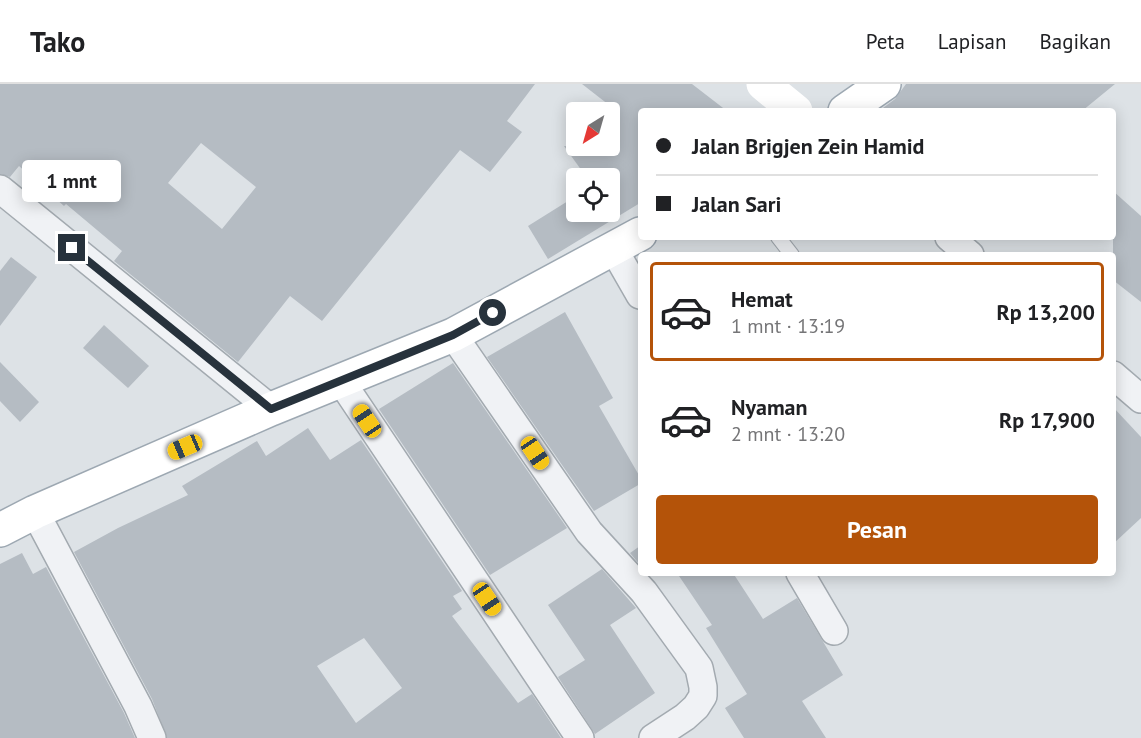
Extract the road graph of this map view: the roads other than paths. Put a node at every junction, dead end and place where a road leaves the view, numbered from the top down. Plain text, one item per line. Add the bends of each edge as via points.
1 (763, 84) edge
2 (884, 84) edge
3 (792, 108) edge
4 (849, 108) edge
5 (0, 189) edge
6 (780, 240) edge
7 (952, 240) edge
8 (627, 241) edge
9 (790, 252) edge
10 (966, 252) edge
11 (638, 287) edge
12 (453, 335) junction
13 (1116, 378) edge
14 (341, 381) junction
15 (1141, 399) edge
16 (271, 409) junction
17 (35, 512) junction
18 (0, 530) edge
19 (802, 576) edge
20 (834, 631) dead end
21 (152, 738) edge
22 (580, 738) edge
23 (653, 738) edge

1 - 3 main road
2 - 4 main road
5 - 16 street
6 - 9 lane
7 - 10 street
8 - 11 street
8 - 12 main road
12 - 14 main road
12 - 23 street via 589,532 644,592 699,668 704,687 696,707
13 - 15 street
14 - 16 main road
14 - 22 street
16 - 17 main road
17 - 18 main road
17 - 21 street
19 - 20 street

